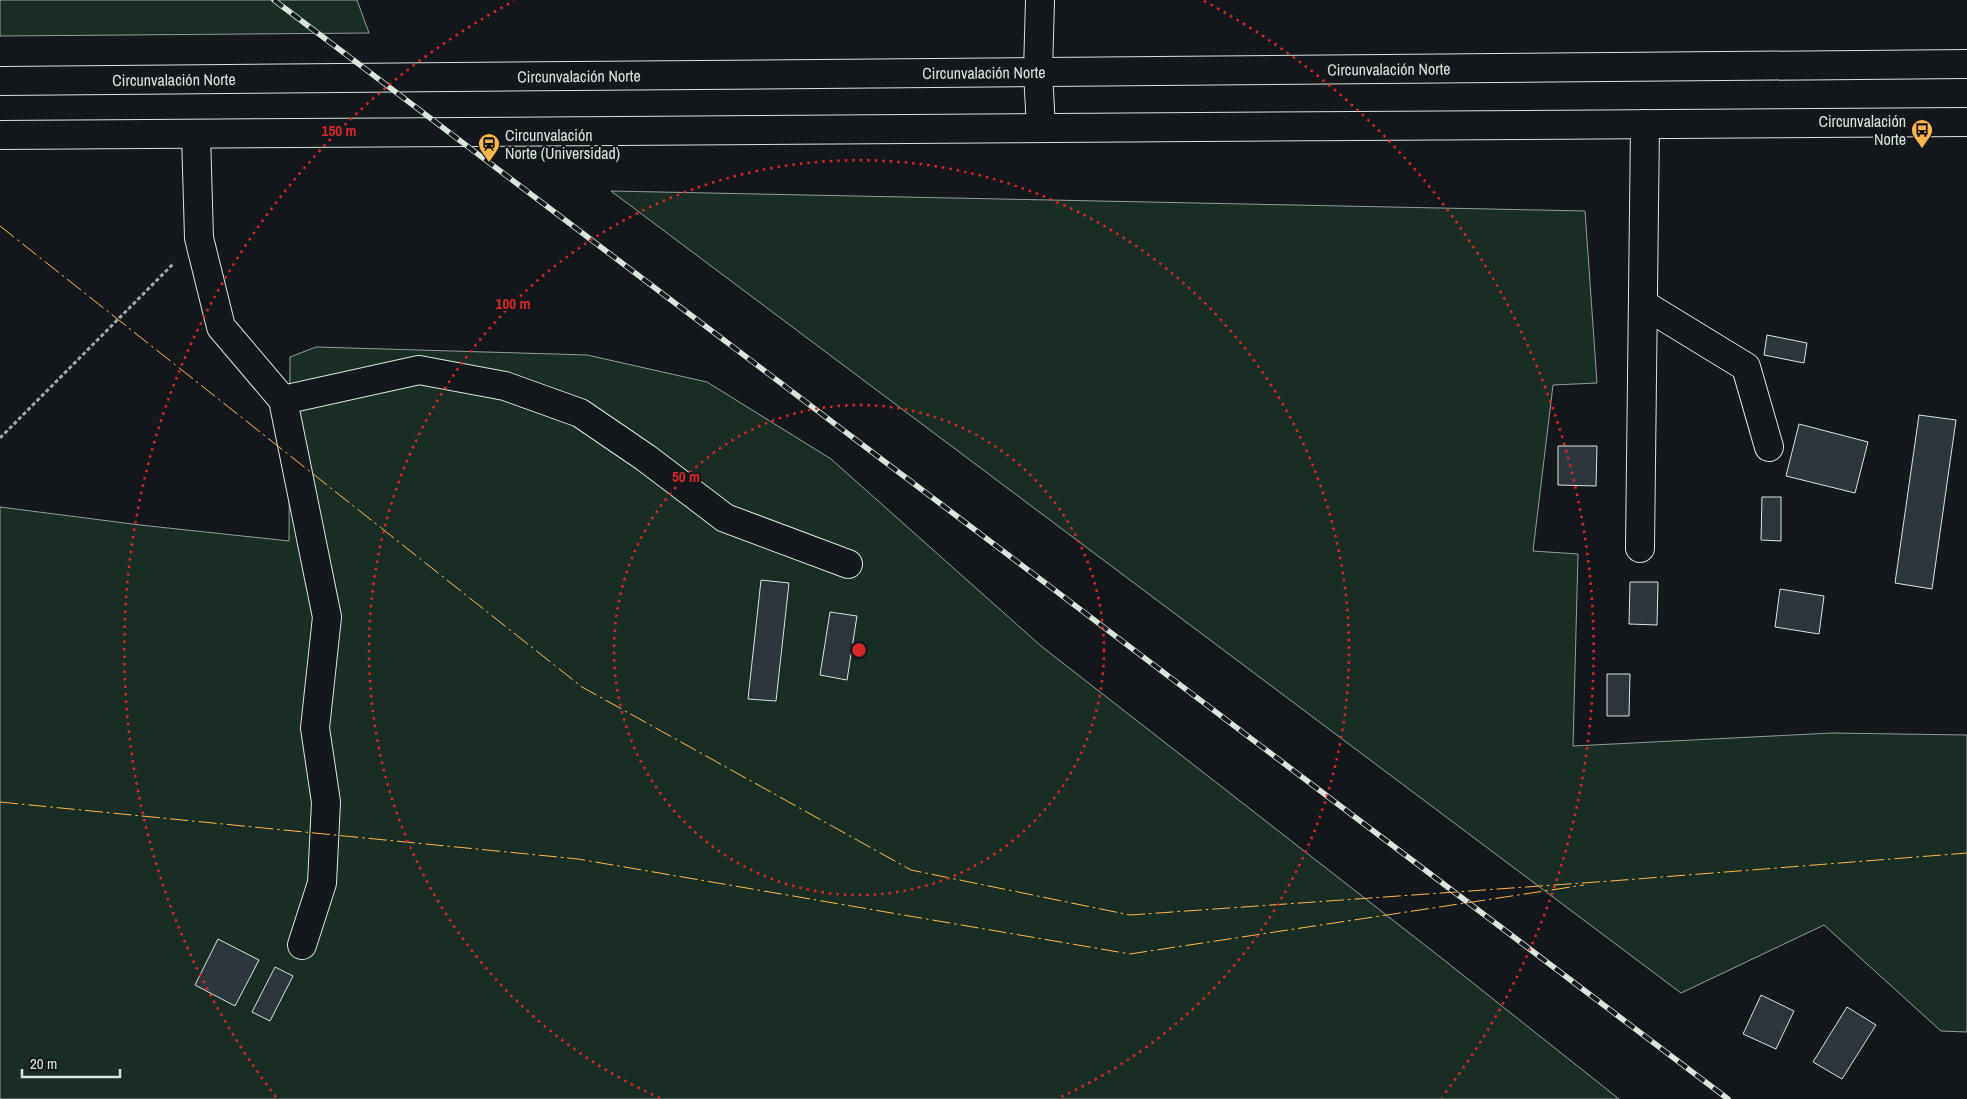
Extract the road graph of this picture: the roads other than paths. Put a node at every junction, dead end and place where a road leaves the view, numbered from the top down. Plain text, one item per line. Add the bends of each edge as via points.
1 (1040, 0) edge
2 (1966, 62) edge
3 (1038, 72) junction
4 (0, 82) edge
5 (1967, 122) edge
6 (1645, 124) junction
7 (1040, 128) junction
8 (196, 134) junction
9 (0, 135) edge
10 (1643, 304) junction
11 (282, 400) junction
12 (1769, 447) dead end
13 (1640, 548) dead end
14 (848, 564) dead end
15 (302, 945) dead end

1 - 3 main road
2 - 3 main road, Circunvalación Norte
3 - 4 main road, Circunvalación Norte
3 - 7 main road
5 - 6 main road
6 - 7 main road
6 - 10 main road
7 - 8 main road
8 - 9 main road
8 - 11 main road via 200,238 220,327
10 - 12 main road via 1746,368
10 - 13 main road
11 - 14 main road via 419,370 505,386 580,414 646,458 724,518
11 - 15 main road via 327,617 315,728 326,802 322,883

